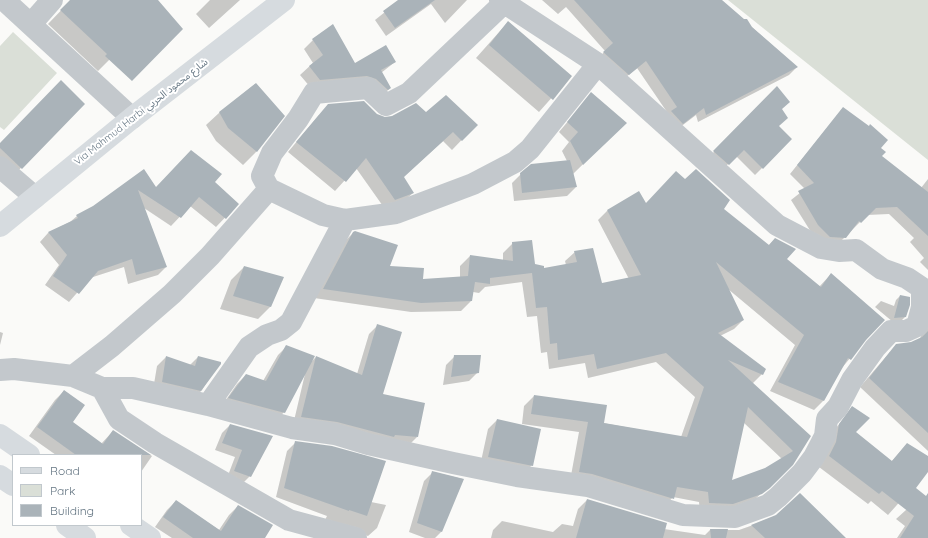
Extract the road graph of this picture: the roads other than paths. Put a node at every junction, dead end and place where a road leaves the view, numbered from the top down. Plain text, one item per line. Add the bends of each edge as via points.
1 (4, 0) edge
2 (52, 0) edge
3 (284, 0) edge
4 (502, 2) edge
5 (31, 24) junction
6 (598, 64) junction
7 (132, 118) junction
8 (0, 167) edge
9 (269, 189) junction
10 (35, 197) junction
11 (345, 220) junction
12 (0, 226) edge
13 (0, 370) edge
14 (73, 376) junction
15 (102, 388) junction
16 (208, 405) junction
17 (0, 435) edge
18 (28, 454) edge
19 (0, 476) edge
20 (12, 485) edge
21 (68, 526) edge
22 (132, 526) edge
23 (85, 538) edge
24 (150, 538) edge
25 (356, 538) edge

1 - 5 street
2 - 5 street
3 - 7 street, Via Mahmud Harbi شارع محمود الحربي
4 - 6 street
4 - 9 street via 409,94 386,105 368,88 314,93 272,153 262,176
5 - 7 street
6 - 11 street via 530,149 515,162 473,184 396,214
6 - 16 street via 777,225 821,248 856,250 882,269 907,278 922,288 922,307 917,326 906,331 891,331 875,348 852,380 838,407 827,418 825,436 814,457 778,497 768,505 735,517 683,515 588,486 517,476 453,463 335,434 292,428
7 - 10 street, Via Mahmud Harbi شارع محمود الحربي
8 - 10 street
9 - 11 street via 323,215
9 - 14 street via 210,256 172,294
10 - 12 street, Via Mahmud Harbi شارع محمود الحربي
11 - 16 street via 291,322 249,347
13 - 14 street via 14,369
14 - 15 street
15 - 16 street via 133,388
15 - 25 street via 119,419 155,443 289,520
17 - 18 street
19 - 20 street
21 - 23 street
22 - 24 street

